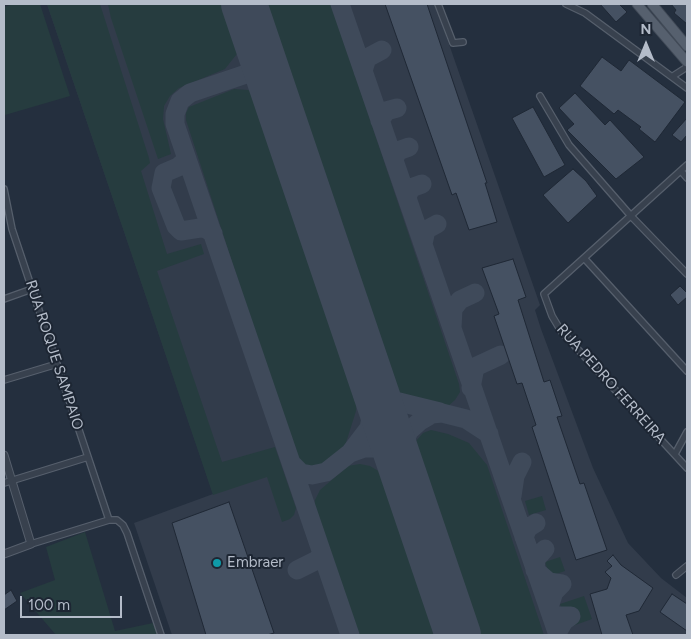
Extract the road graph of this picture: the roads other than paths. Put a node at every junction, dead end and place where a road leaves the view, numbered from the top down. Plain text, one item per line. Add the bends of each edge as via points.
1 (438, 4) edge
2 (566, 4) edge
3 (637, 4) edge
4 (652, 4) edge
5 (462, 42) dead end
6 (687, 46) edge
7 (687, 62) edge
8 (687, 67) edge
9 (673, 76) junction
10 (687, 88) edge
11 (540, 96) dead end
12 (687, 165) edge
13 (681, 171) junction
14 (687, 178) edge
15 (4, 189) edge
16 (631, 216) junction
17 (584, 258) junction
18 (687, 274) edge
19 (32, 290) junction
20 (4, 299) edge
21 (58, 364) junction
22 (687, 371) edge
23 (4, 380) edge
24 (687, 432) edge
25 (675, 454) junction
26 (4, 455) edge
27 (88, 457) junction
28 (687, 468) edge
29 (12, 481) junction
30 (4, 483) edge
31 (109, 520) junction
32 (31, 544) junction
33 (4, 554) edge
34 (687, 566) edge
35 (676, 575) dead end
36 (162, 635) edge

1 - 5 street via 453,43
2 - 9 street via 585,13
3 - 7 main road
4 - 6 main road
8 - 9 street
9 - 10 street
11 - 16 street via 570,145
12 - 13 street
13 - 14 street
13 - 16 street
15 - 19 street, RUA ROQUE SAMPAIO via 12,229
16 - 17 street
16 - 18 street
17 - 22 street
17 - 25 street, RUA PEDRO FERREIRA via 544,294 552,316 561,331
19 - 20 street
19 - 21 street, RUA ROQUE SAMPAIO
21 - 23 street
21 - 27 street, RUA ROQUE SAMPAIO
24 - 25 street
25 - 28 street, RUA PEDRO FERREIRA
26 - 29 street
27 - 29 street
27 - 31 street, RUA ROQUE SAMPAIO
29 - 30 street
29 - 32 street
31 - 32 street
31 - 36 street via 117,520 127,533
32 - 33 street
34 - 35 street

